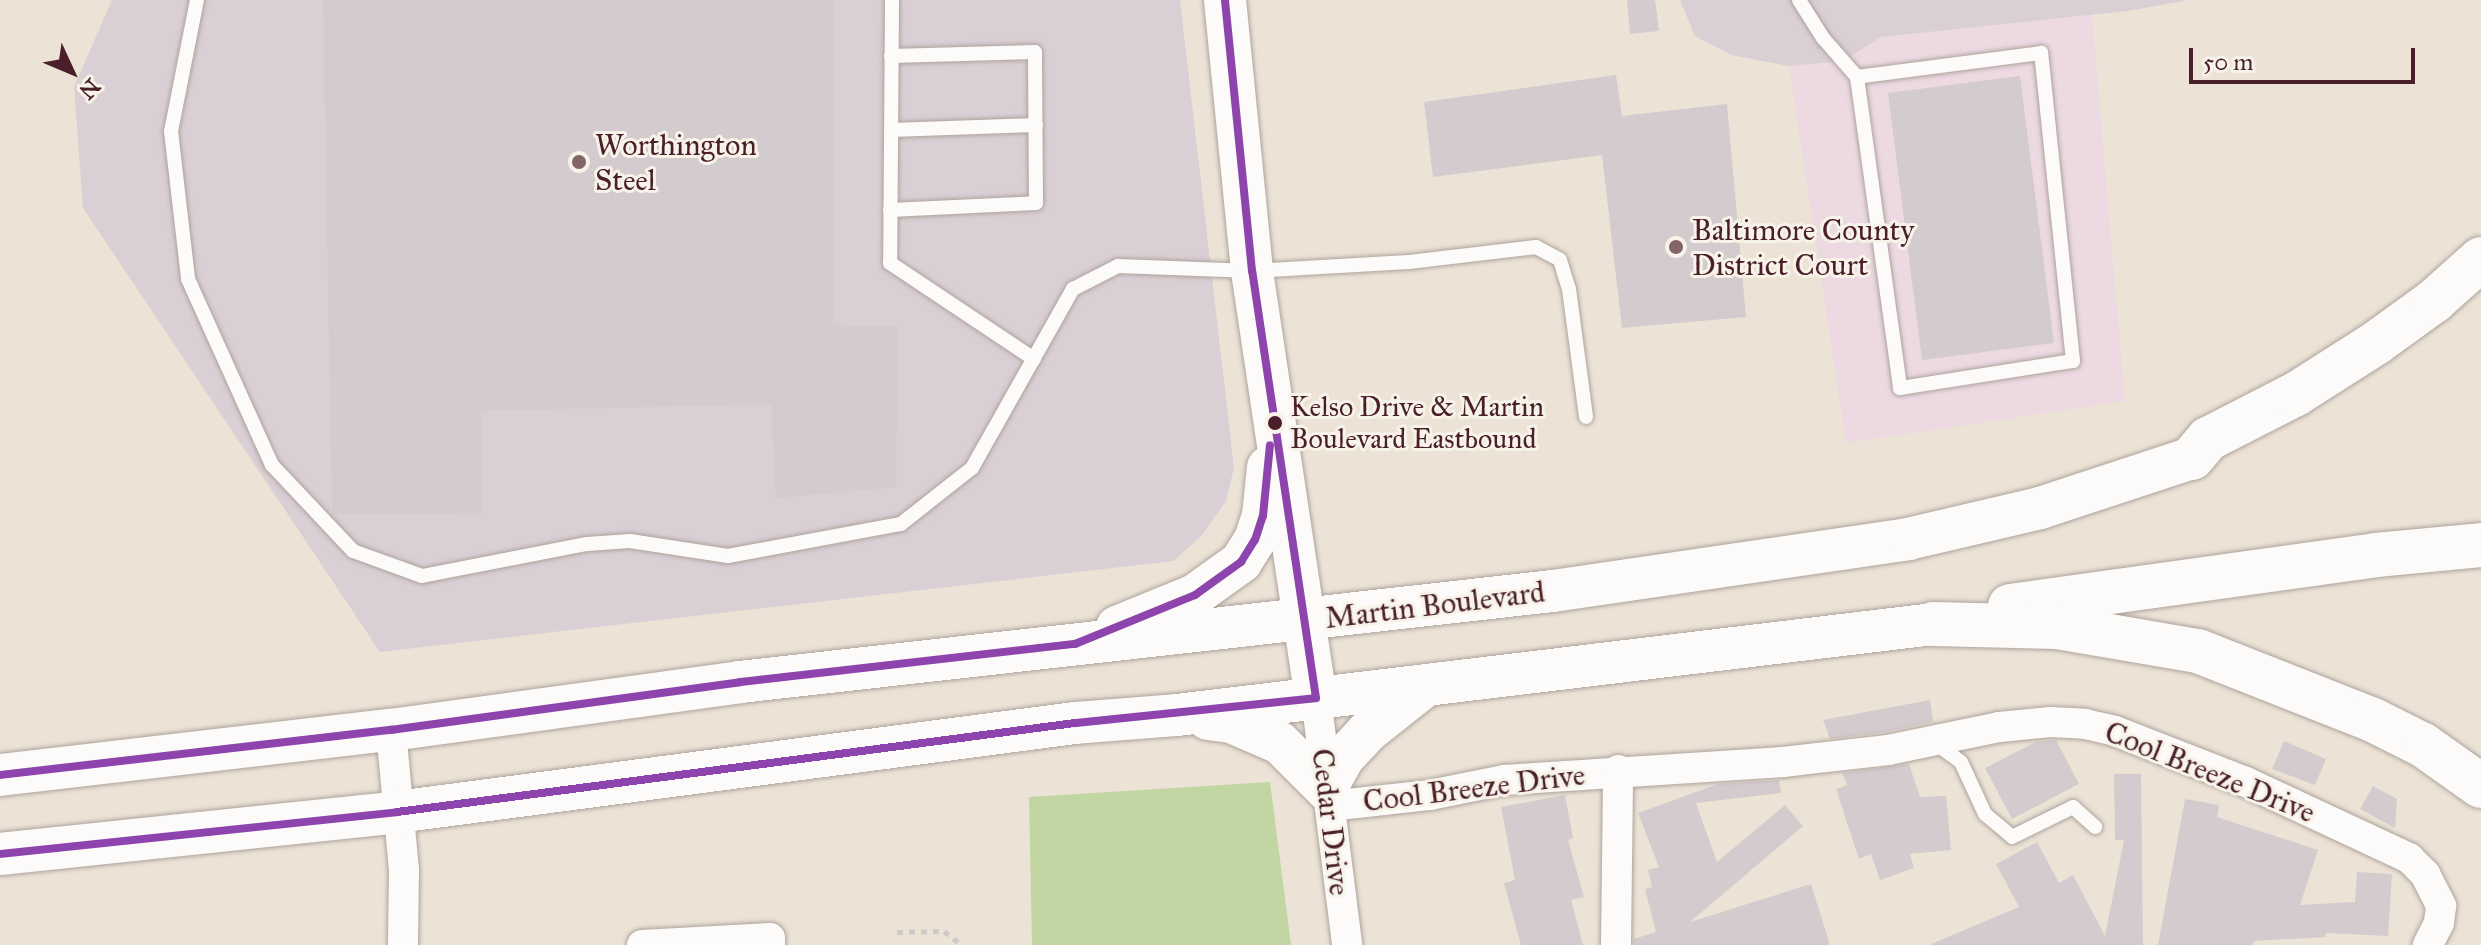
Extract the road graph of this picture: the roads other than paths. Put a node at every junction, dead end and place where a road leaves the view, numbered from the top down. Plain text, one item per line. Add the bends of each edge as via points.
1 (197, 0) edge
2 (892, 0) edge
3 (1225, 0) edge
4 (1799, 0) edge
5 (891, 56) junction
6 (1857, 77) junction
7 (1036, 125) junction
8 (891, 130) junction
9 (890, 210) junction
10 (2481, 259) edge
11 (1252, 271) junction
12 (2481, 291) edge
13 (1034, 359) junction
14 (1273, 406) junction
15 (1586, 417) dead end
16 (2192, 458) junction
17 (2481, 545) edge
18 (1304, 620) junction
19 (1933, 624) junction
20 (1075, 644) junction
21 (1425, 686) junction
22 (1316, 698) junction
23 (1177, 715) junction
24 (391, 730) junction
25 (1932, 741) junction
26 (1618, 770) junction
27 (0, 775) edge
28 (2481, 786) edge
29 (1328, 797) junction
30 (397, 812) junction
31 (2095, 827) dead end
32 (0, 854) edge
33 (770, 942) edge
34 (403, 945) edge
35 (642, 945) edge
36 (1347, 945) edge
37 (1616, 945) edge
38 (2428, 945) edge

1 - 13 lane via 171,131 188,279 272,465 353,551 422,576 587,544 630,541 728,556 901,524 972,468
2 - 5 lane
3 - 11 main road
4 - 6 lane
5 - 7 lane via 1035,52
5 - 8 lane
6 - 6 lane via 1900,388 2073,361 2041,53
7 - 8 lane
7 - 9 lane via 1036,203
8 - 9 lane
9 - 13 lane via 890,263
10 - 16 highway via 2376,343 2296,394 2208,439
11 - 13 lane via 1118,266 1073,289
11 - 14 main road
11 - 15 lane via 1409,262 1536,247 1560,260 1569,289
12 - 16 highway via 2384,363 2315,404
14 - 18 main road
14 - 20 main road via 1263,516 1241,562 1195,595
16 - 18 main road, Martin Boulevard via 2040,508 1908,539 1553,591
17 - 19 highway via 2076,596
18 - 20 main road, Martin Boulevard
18 - 22 main road
19 - 21 main road
19 - 28 highway via 2057,627 2198,651 2371,719 2423,745
20 - 24 main road, Martin Boulevard via 740,682
21 - 22 main road
21 - 29 main road via 1343,758
22 - 23 main road
22 - 29 street, Cedar Drive
23 - 29 main road via 1231,722 1280,743
23 - 30 main road via 1075,723
24 - 27 main road, Martin Boulevard
24 - 30 street
25 - 26 street, Cool Breeze Drive via 1783,762
25 - 31 lane via 1961,762 1985,814 2012,837 2073,807
25 - 38 street, Cool Breeze Drive via 1999,727 2085,724 2246,782 2409,858 2425,874 2441,906
26 - 29 street, Cool Breeze Drive via 1504,780 1430,795
26 - 37 street, Cool Breeze Drive
29 - 36 street, Cedar Drive
30 - 32 main road
30 - 34 street via 404,870
33 - 35 street

